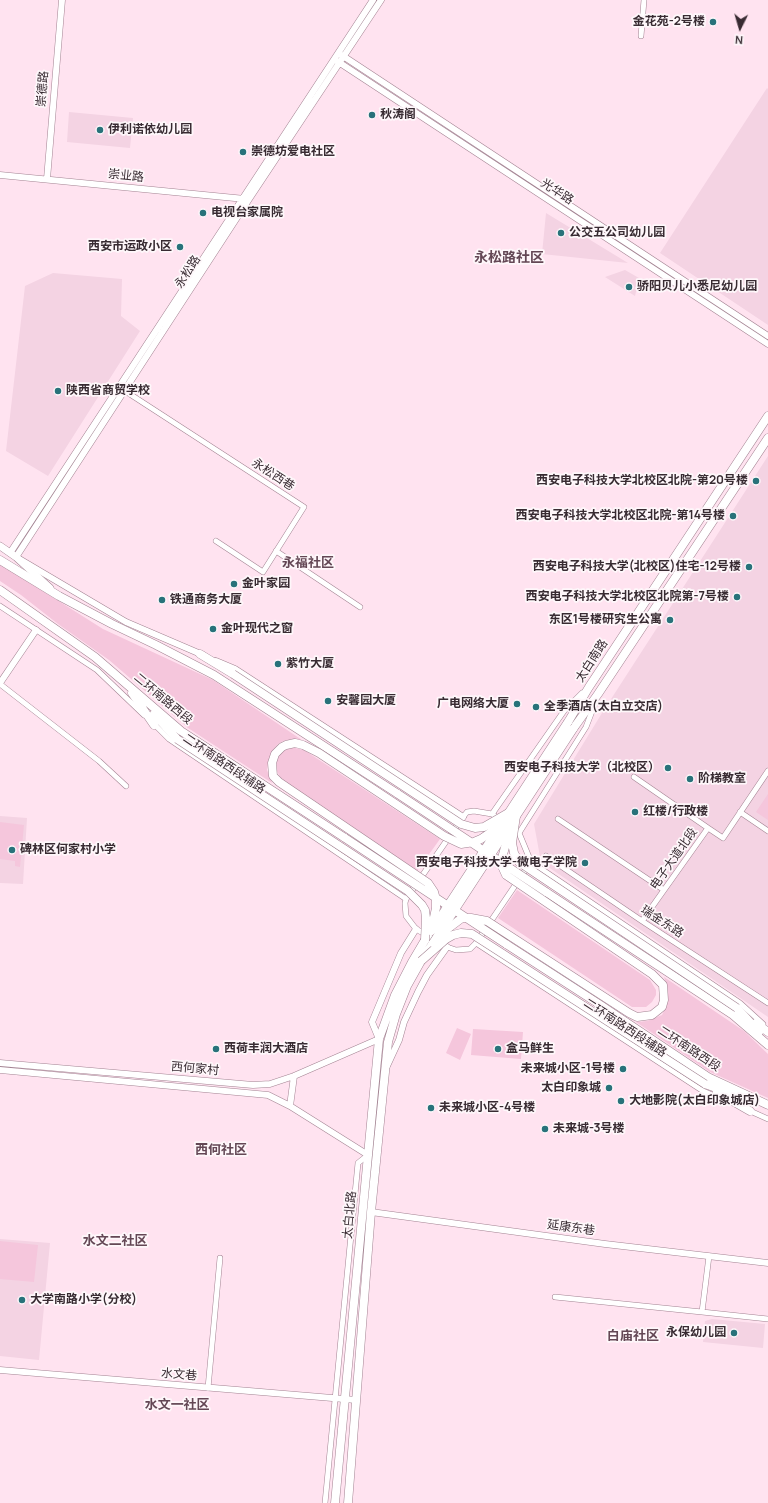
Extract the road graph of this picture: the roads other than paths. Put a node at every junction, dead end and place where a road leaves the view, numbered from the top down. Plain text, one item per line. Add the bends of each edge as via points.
1 (62, 0) edge
2 (373, 0) edge
3 (381, 0) edge
4 (644, 0) edge
5 (641, 36) dead end
6 (341, 55) junction
7 (337, 60) junction
8 (0, 175) edge
9 (46, 179) junction
10 (242, 198) junction
11 (249, 199) junction
12 (768, 336) edge
13 (768, 344) edge
14 (122, 388) junction
15 (768, 416) edge
16 (768, 438) edge
17 (216, 541) dead end
18 (0, 546) edge
19 (276, 551) junction
20 (13, 555) junction
21 (0, 560) edge
22 (0, 590) edge
23 (59, 596) junction
24 (0, 606) edge
25 (360, 607) dead end
26 (36, 630) junction
27 (200, 654) junction
28 (0, 683) edge
29 (126, 684) junction
30 (589, 687) junction
31 (598, 694) junction
32 (154, 725) junction
33 (179, 735) junction
34 (319, 753) junction
35 (339, 756) junction
36 (346, 771) junction
37 (768, 771) edge
38 (634, 777) dead end
39 (126, 786) dead end
40 (290, 790) junction
41 (304, 811) junction
42 (740, 812) junction
43 (492, 814) junction
44 (329, 815) junction
45 (463, 817) junction
46 (512, 817) junction
47 (558, 819) dead end
48 (500, 826) junction
49 (708, 828) junction
50 (768, 832) edge
51 (519, 833) junction
52 (546, 856) dead end
53 (531, 862) junction
54 (664, 890) junction
55 (406, 899) junction
56 (642, 921) junction
57 (416, 929) junction
58 (432, 937) junction
59 (476, 943) junction
60 (448, 947) junction
61 (618, 951) junction
62 (636, 952) junction
63 (421, 961) junction
64 (643, 968) junction
65 (587, 986) junction
66 (768, 1003) edge
67 (602, 1006) junction
68 (622, 1009) junction
69 (735, 1012) junction
70 (768, 1029) edge
71 (768, 1032) edge
72 (379, 1040) junction
73 (768, 1041) edge
74 (768, 1045) edge
75 (0, 1063) edge
76 (0, 1070) edge
77 (384, 1073) junction
78 (294, 1076) junction
79 (706, 1081) junction
80 (765, 1104) edge
81 (290, 1106) junction
82 (750, 1111) junction
83 (768, 1119) edge
84 (368, 1155) junction
85 (371, 1212) junction
86 (709, 1256) junction
87 (220, 1258) dead end
88 (768, 1263) edge
89 (555, 1297) dead end
90 (702, 1312) junction
91 (768, 1319) edge
92 (0, 1370) edge
93 (208, 1388) junction
94 (335, 1398) junction
95 (344, 1399) junction
96 (356, 1400) junction
97 (325, 1503) edge
98 (335, 1503) edge
99 (348, 1503) edge

1 - 9 street, 崇德路
2 - 6 street, 永松路
3 - 6 street, 永松路
4 - 5 street
6 - 7 street, 永松路
6 - 12 street, 光华路
7 - 10 street, 永松路
7 - 11 street, 永松路
7 - 13 street, 光华路
8 - 9 street, 崇业路
9 - 10 street, 崇业路
10 - 11 street, 崇业路
10 - 14 street, 永松路
11 - 14 street, 永松路
14 - 19 street, 永松西巷 via 304,507
14 - 20 street, 永松路
15 - 30 main road, 太白南路
16 - 31 main road, 太白南路
17 - 19 street, 永松西巷 via 263,572
18 - 20 main road
19 - 25 street
20 - 23 main road
20 - 27 street via 126,622
21 - 23 main road
22 - 29 main road, 二环南路西段 via 95,657
23 - 35 main road via 214,675
24 - 26 street, 二环南路西段辅路
26 - 28 street
26 - 32 street, 二环南路西段辅路 via 97,670
27 - 45 street via 235,668
27 - 46 main road, bridge via 461,824 476,828 484,827
28 - 39 street via 99,761
29 - 32 main road
29 - 33 main road
30 - 43 street via 564,710
30 - 46 main road, 太白南路, bridge
31 - 46 main road, 太白南路, bridge
31 - 51 street via 586,727
32 - 55 street, 二环南路西段辅路 via 176,744
33 - 41 main road, 二环南路西段
33 - 58 main road, bridge via 408,891 425,910
34 - 35 main road
34 - 36 main road, bridge
34 - 40 main road, bridge via 303,745 294,744 282,747 275,754 272,763 274,776
35 - 36 main road
35 - 62 main road, bridge
36 - 48 main road, bridge via 461,844 474,842
37 - 42 street
38 - 49 street
40 - 41 main road
40 - 44 main road, bridge
41 - 44 main road
41 - 67 main road, 二环南路西段, bridge
42 - 49 street, 电子大道北段 via 723,838
42 - 50 street
43 - 45 street via 474,811 467,812
43 - 51 street
44 - 58 main road, bridge via 428,883 436,899
45 - 55 street
46 - 48 main road, 太白南路, bridge
46 - 58 main road, 太白南路, bridge
46 - 61 main road, bridge via 501,864 506,874
46 - 69 main road, bridge via 512,843 519,862
47 - 54 street
48 - 58 main road, 太白南路, bridge
49 - 54 street, 电子大道北段
51 - 53 street
52 - 56 street, 瑞金东路
53 - 59 street
53 - 70 street via 740,1003
54 - 56 street, 电子大道北段
55 - 57 street via 406,916
56 - 66 street, 瑞金东路
57 - 60 street
57 - 72 street via 401,953 372,1022
58 - 63 main road, 太白北路
58 - 65 main road, bridge via 462,918 487,921
58 - 72 main road, 太白北路 via 412,962 395,995
59 - 60 street via 470,949 456,950
59 - 82 street, 二环南路西段辅路 via 704,1091
60 - 77 street via 418,992
61 - 62 main road
61 - 64 main road, bridge
62 - 64 main road
62 - 69 main road
63 - 77 main road, 太白北路 via 396,1014 388,1042
63 - 79 main road, bridge via 453,935 472,934
64 - 68 main road, bridge via 663,985 662,1007 652,1015 637,1017
65 - 67 main road
65 - 68 main road, bridge
67 - 68 main road
67 - 79 main road, 二环南路西段
69 - 71 main road
69 - 73 main road
69 - 74 main road
72 - 78 street, 西何家村
72 - 84 main road, 太白北路
75 - 78 street, 西何家村 via 254,1085 270,1084
76 - 81 street, 西何家村 via 249,1092 268,1095
77 - 85 main road, 太白北路
78 - 81 street
79 - 80 main road
79 - 82 main road
81 - 84 street, 西何家村
82 - 83 street, 二环南路西段辅路
84 - 94 street via 358,1163
84 - 95 main road, 太白北路
85 - 86 street, 延康东巷
85 - 96 main road, 太白北路
86 - 88 street, 延康东巷
86 - 90 street
87 - 93 street
89 - 90 street
90 - 91 street
92 - 93 street, 水文巷
93 - 94 street, 水文巷
94 - 95 street, 水文巷
94 - 97 street
95 - 96 street, 水文巷
95 - 98 main road, 太白北路
96 - 99 main road, 太白北路

